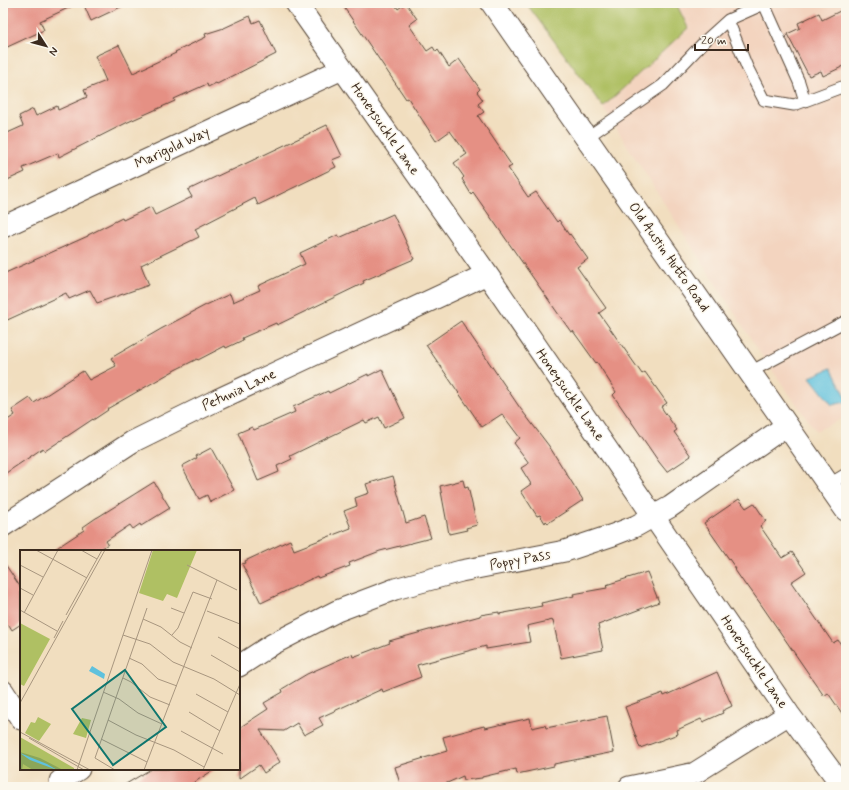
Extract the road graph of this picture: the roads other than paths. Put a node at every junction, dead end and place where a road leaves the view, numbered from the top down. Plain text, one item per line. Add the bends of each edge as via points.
1 (296, 3) edge
2 (492, 3) edge
3 (765, 4) edge
4 (728, 20) junction
5 (342, 69) junction
6 (846, 88) edge
7 (805, 101) junction
8 (586, 138) junction
9 (3, 227) edge
10 (487, 274) junction
11 (846, 321) edge
12 (750, 372) junction
13 (787, 425) junction
14 (837, 480) edge
15 (846, 510) edge
16 (654, 516) junction
17 (3, 526) edge
18 (240, 665) edge
19 (3, 691) edge
20 (789, 714) junction
21 (20, 718) edge
22 (77, 770) edge
23 (59, 779) edge
24 (629, 787) edge
25 (843, 787) edge

1 - 5 street, Honeysuckle Lane
2 - 8 street, Old Austin Hutto Road
3 - 4 lane
3 - 7 lane
4 - 7 lane via 764,100 794,105
4 - 8 lane via 663,84
5 - 9 street, Marigold Way
5 - 10 street, Honeysuckle Lane
6 - 7 lane via 842,87
8 - 12 street, Old Austin Hutto Road
10 - 16 street, Honeysuckle Lane
10 - 17 street, Petunia Lane via 132,442
11 - 12 lane
12 - 13 street, Old Austin Hutto Road
13 - 14 street, Old Austin Hutto Road
13 - 16 street, Poppy Pass
14 - 15 street, Old Austin Hutto Road
16 - 18 street, Poppy Pass via 614,535 565,551 461,571 395,589 337,611 273,644
16 - 20 street, Honeysuckle Lane
19 - 21 street
20 - 24 street via 695,773
20 - 25 street, Honeysuckle Lane
22 - 23 street

